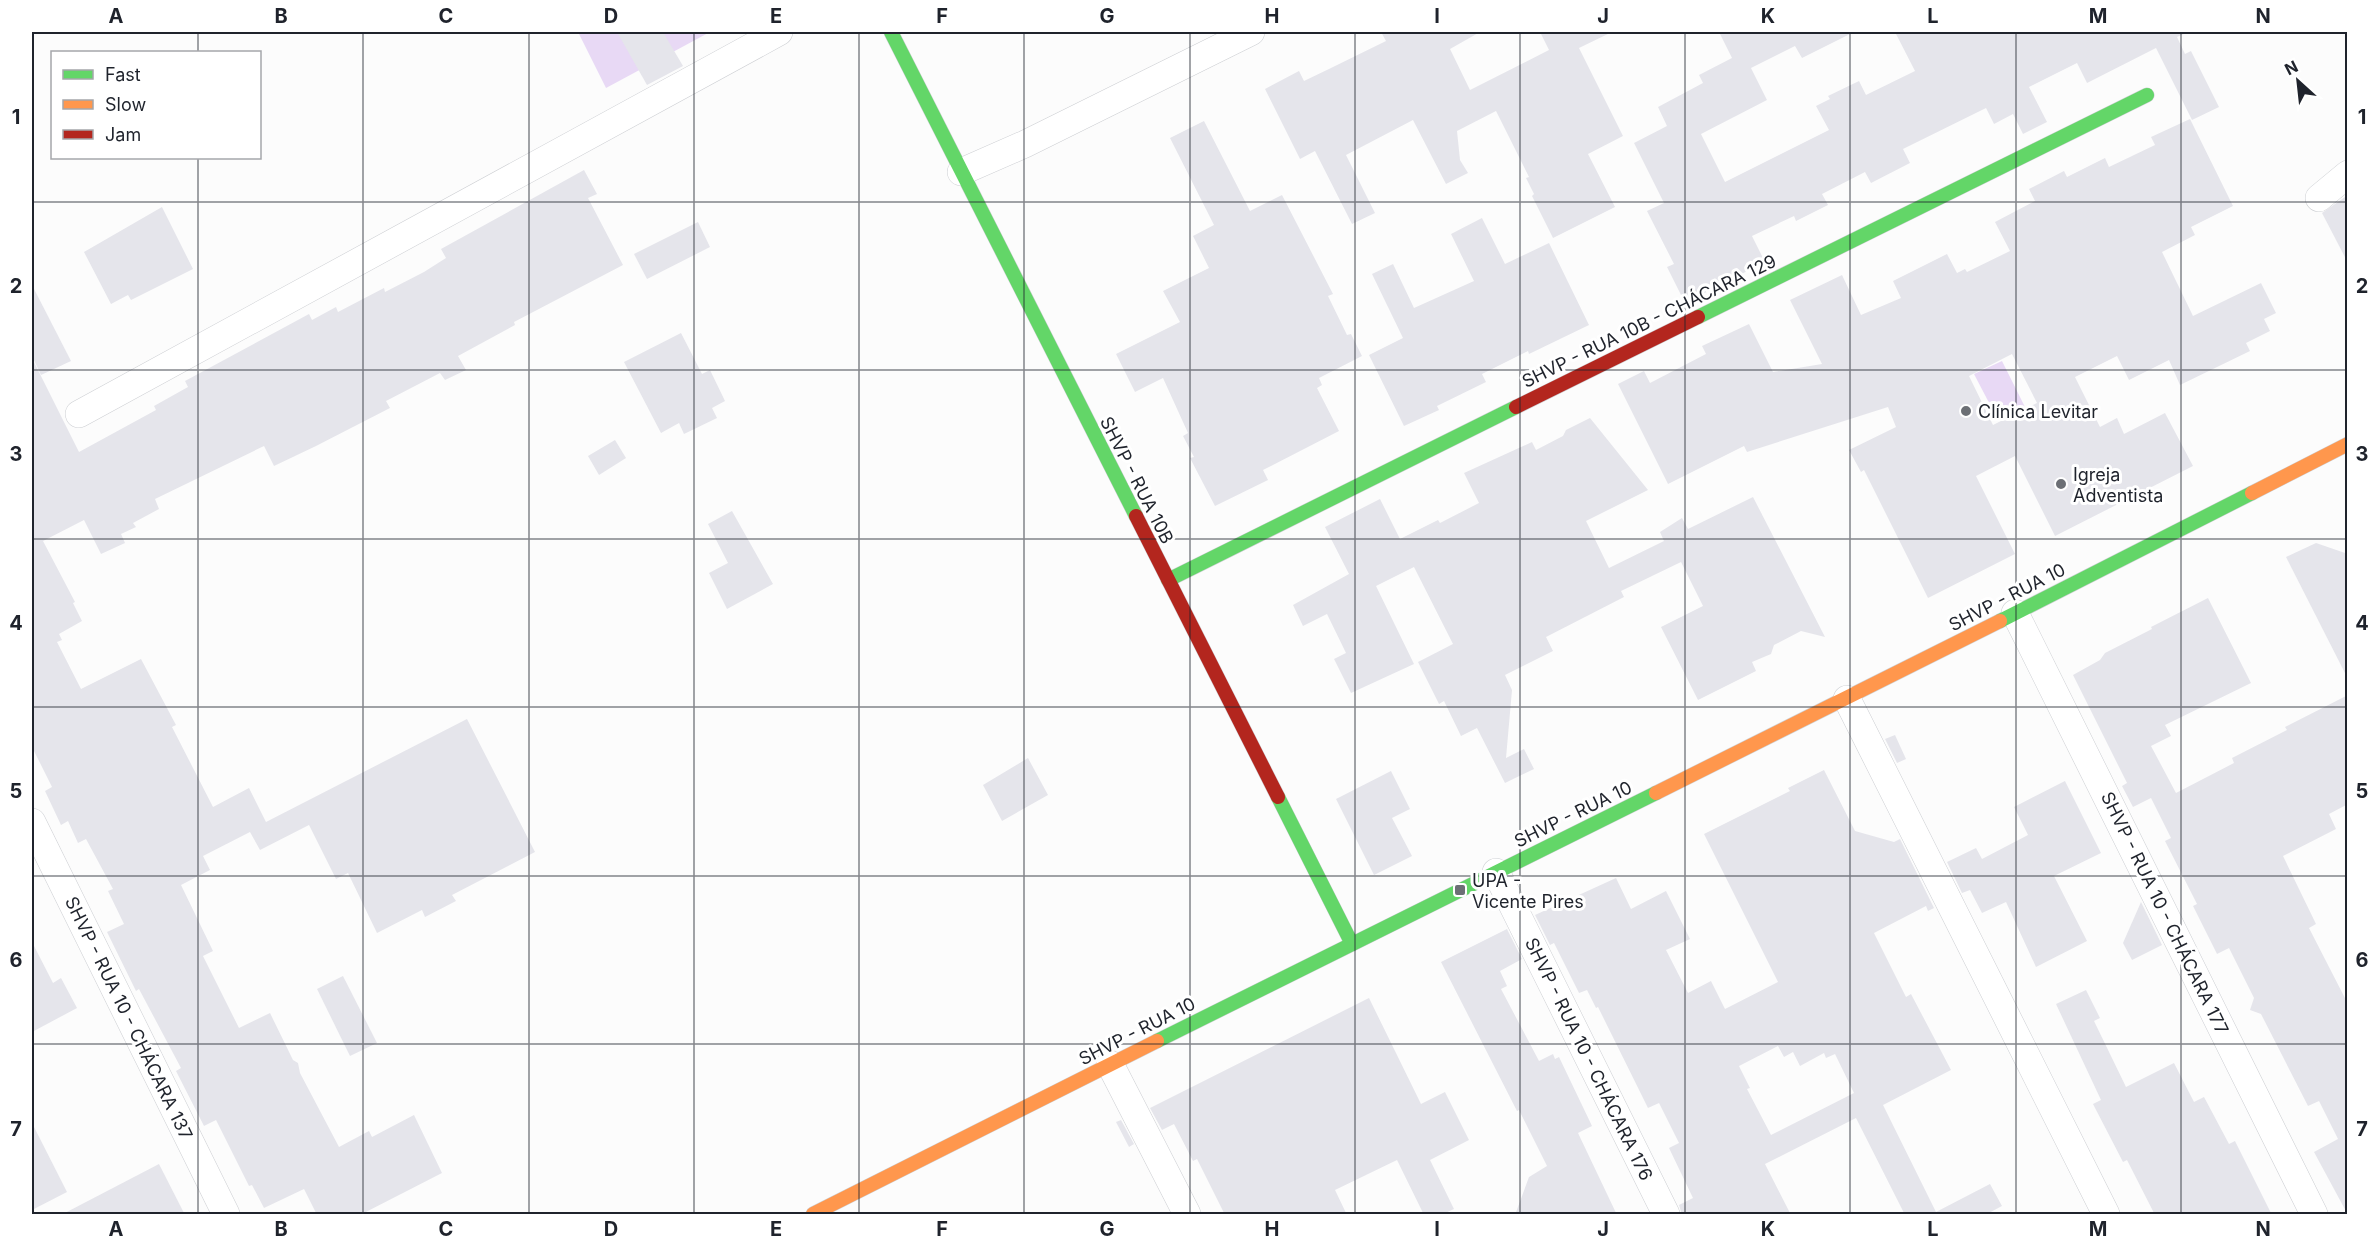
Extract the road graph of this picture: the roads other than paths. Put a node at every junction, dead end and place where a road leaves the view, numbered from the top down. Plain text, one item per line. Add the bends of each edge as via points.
1 (778, 32) edge
2 (891, 32) edge
3 (1251, 32) edge
4 (2147, 95) dead end
5 (961, 172) junction
6 (2348, 174) edge
7 (2319, 198) dead end
8 (79, 414) dead end
9 (2348, 444) edge
10 (1168, 580) junction
11 (2015, 613) junction
12 (1847, 699) junction
13 (32, 822) edge
14 (1496, 872) junction
15 (1352, 944) junction
16 (1110, 1064) junction
17 (226, 1215) edge
18 (813, 1215) edge
19 (1187, 1215) edge
20 (1666, 1215) edge
21 (2106, 1215) edge
22 (2314, 1215) edge

1 - 8 street
2 - 5 street, SHVP - RUA 10B
3 - 5 street
4 - 10 street, SHVP - RUA 10B - CHÁCARA 129
5 - 10 street, SHVP - RUA 10B
6 - 7 street
9 - 11 street, SHVP - RUA 10
10 - 15 street, SHVP - RUA 10B
11 - 12 street, SHVP - RUA 10
11 - 22 street, SHVP - RUA 10 - CHÁCARA 177
12 - 14 street, SHVP - RUA 10
12 - 21 street
13 - 17 street, SHVP - RUA 10 - CHÁCARA 137
14 - 15 street, SHVP - RUA 10
14 - 20 street, SHVP - RUA 10 - CHÁCARA 176
15 - 16 street, SHVP - RUA 10
16 - 18 street, SHVP - RUA 10
16 - 19 street

